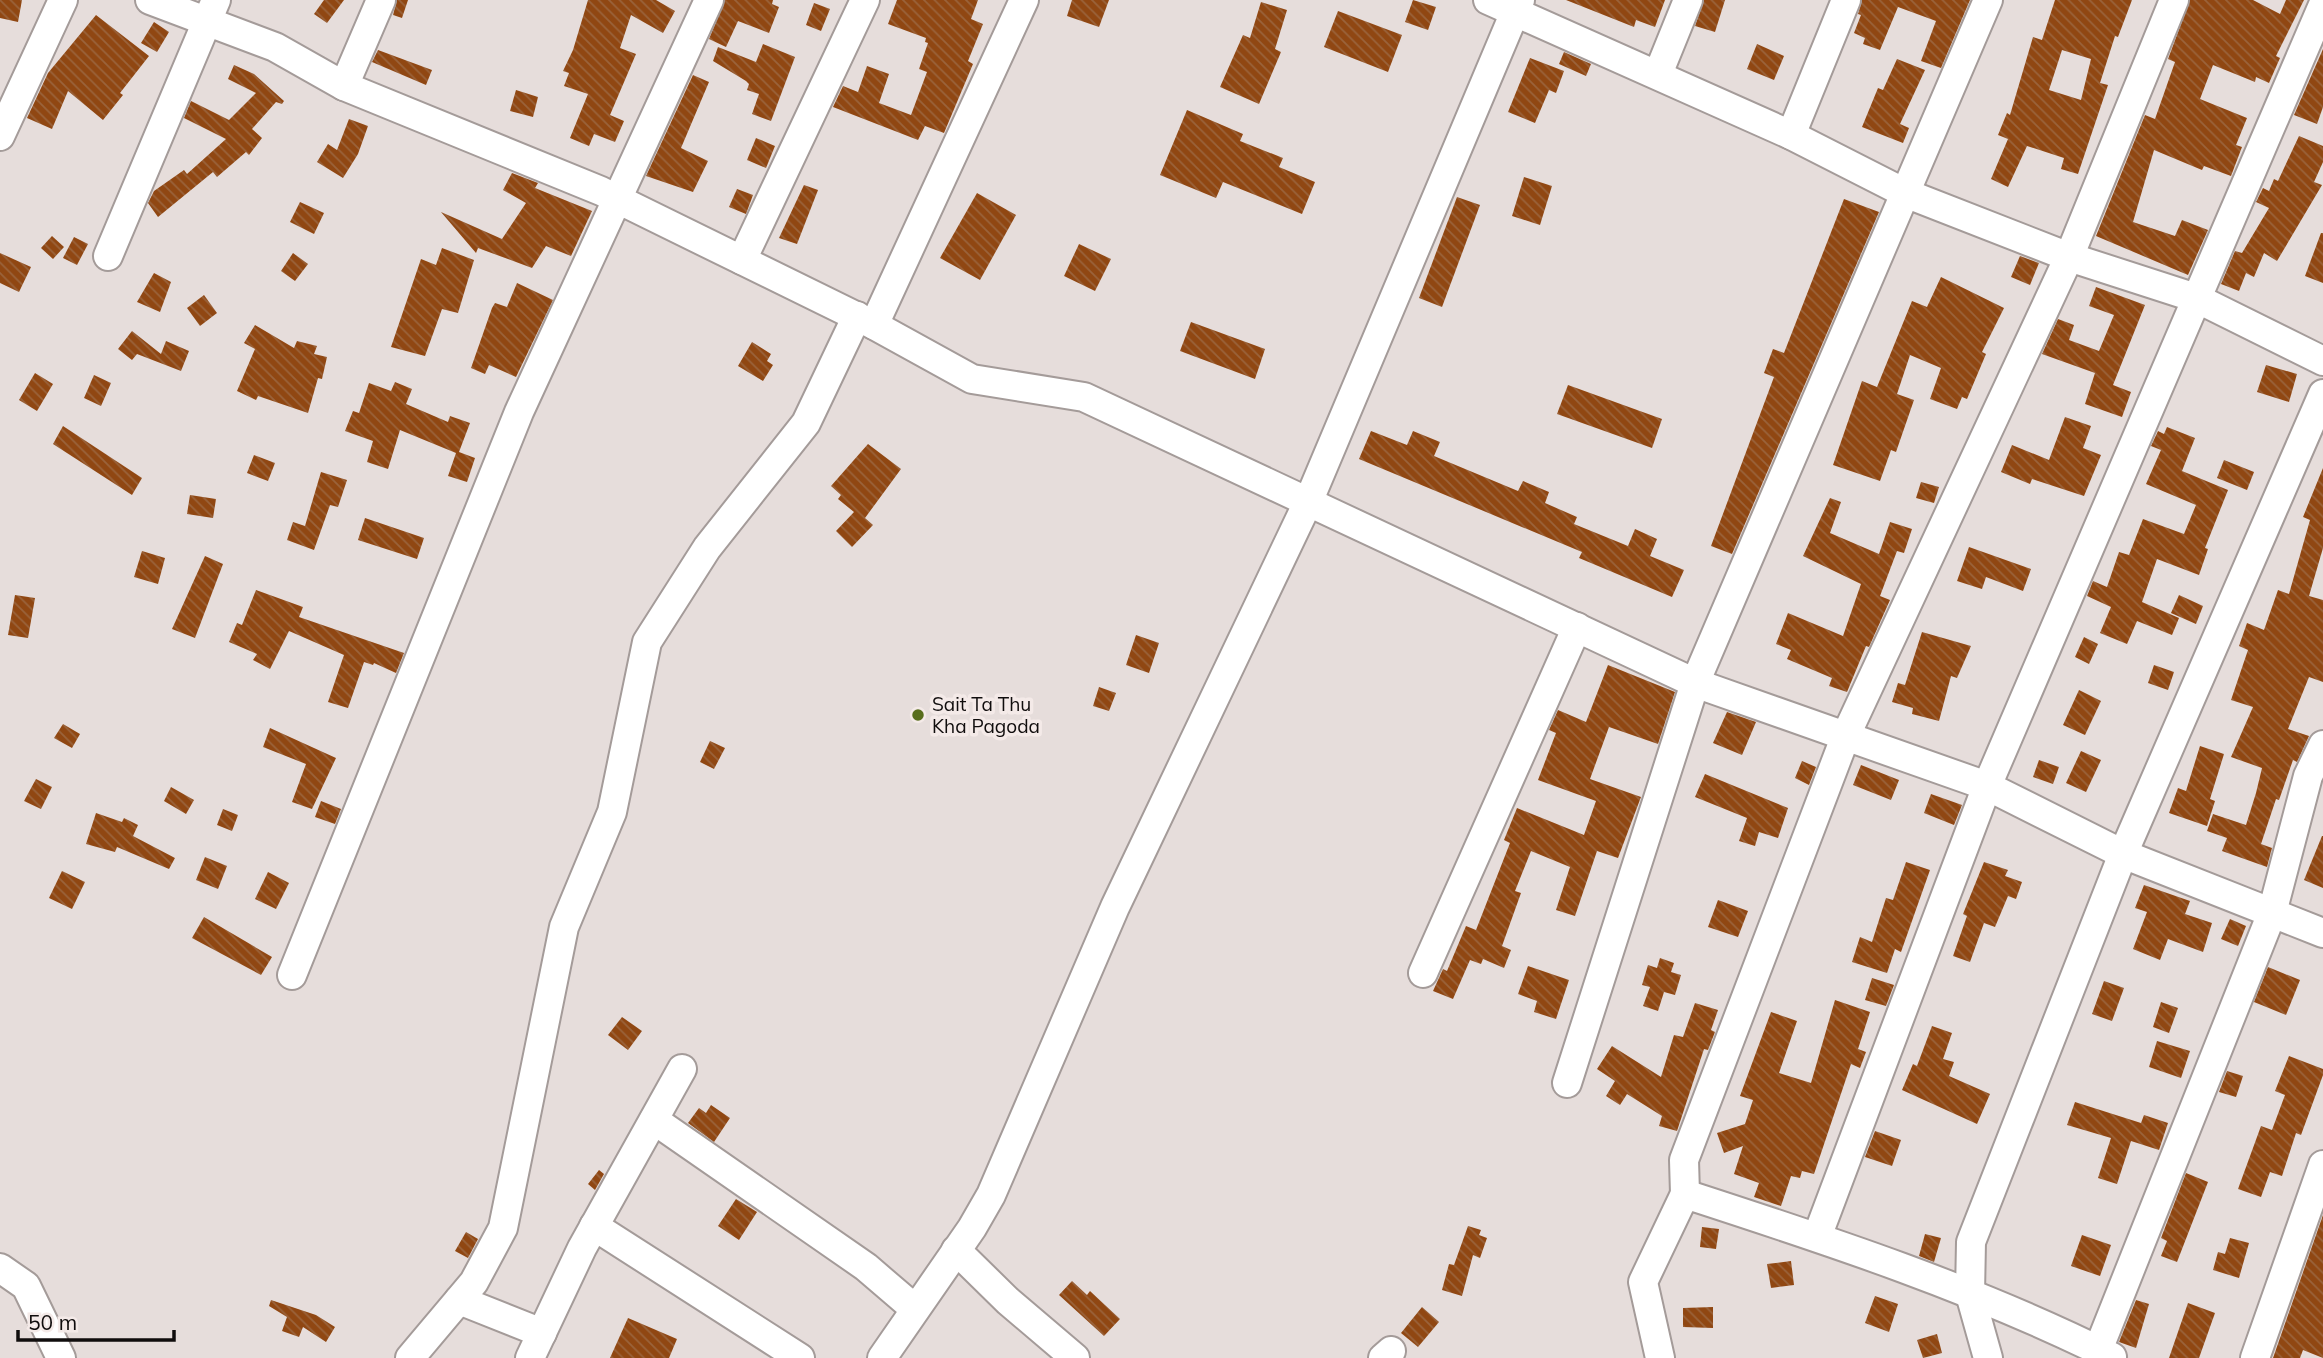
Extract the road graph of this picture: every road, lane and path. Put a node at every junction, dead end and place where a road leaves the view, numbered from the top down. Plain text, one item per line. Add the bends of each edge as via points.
1 (63, 0) edge
2 (150, 0) edge
3 (381, 0) edge
4 (709, 0) edge
5 (865, 0) edge
6 (1024, 0) edge
7 (1488, 0) edge
8 (1688, 0) edge
9 (1846, 0) edge
10 (1989, 0) edge
11 (2174, 0) edge
12 (1518, 5) edge
13 (2323, 5) edge
14 (211, 11) edge
15 (1658, 74) junction
16 (344, 86) junction
17 (3, 124) edge
18 (1791, 135) junction
19 (1905, 193) junction
20 (617, 198) junction
21 (108, 256) dead end
22 (2069, 257) junction
23 (742, 260) junction
24 (2196, 298) junction
25 (866, 321) junction
26 (2323, 361) edge
27 (2323, 394) edge
28 (1309, 500) junction
29 (1577, 627) junction
30 (1695, 683) junction
31 (1846, 735) junction
32 (2323, 745) edge
33 (1987, 786) junction
34 (2123, 854) junction
35 (2272, 913) junction
36 (2323, 933) edge
37 (1423, 972) dead end
38 (292, 975) dead end
39 (682, 1069) dead end
40 (1567, 1083) dead end
41 (654, 1120) junction
42 (2323, 1166) edge
43 (1685, 1194) junction
44 (594, 1226) junction
45 (1817, 1237) junction
46 (956, 1250) junction
47 (0, 1268) edge
48 (1970, 1294) junction
49 (459, 1300) junction
50 (915, 1309) junction
51 (536, 1345) edge
52 (2106, 1354) edge
53 (61, 1358) edge
54 (410, 1358) edge
55 (800, 1358) edge
56 (882, 1358) edge
57 (1075, 1358) edge
58 (1660, 1358) edge
59 (1988, 1358) edge
60 (2255, 1358) edge

1 - 17 street
2 - 14 street
3 - 16 street
4 - 20 street
5 - 23 street
6 - 25 street
7 - 12 street
8 - 15 street
9 - 18 street
10 - 19 street
11 - 22 street
12 - 15 street
12 - 28 street
13 - 24 street
14 - 16 street
14 - 21 street
15 - 18 street
16 - 20 street
18 - 19 street
19 - 22 street
19 - 30 street
20 - 23 street
20 - 38 street via 519,412
22 - 24 street
22 - 31 street
23 - 25 street
24 - 26 street
24 - 33 street
25 - 28 street via 972,379 1084,397
25 - 49 street via 806,423 707,548 647,642 612,812 564,927 503,1228
27 - 34 street
28 - 29 street
28 - 46 street via 1115,907 991,1195
29 - 30 street
29 - 37 street
30 - 31 street
30 - 40 street
31 - 33 street
31 - 43 street via 1684,1160
32 - 35 street via 2308,776
33 - 34 street
33 - 45 street
34 - 35 street
34 - 48 street via 1971,1242
35 - 36 street
35 - 52 street
39 - 41 street
41 - 44 street
41 - 50 street via 866,1267
42 - 60 street
43 - 45 street
43 - 58 street via 1643,1282
44 - 51 street
44 - 55 street
45 - 48 street
46 - 50 street
46 - 57 street
47 - 53 street via 26,1286
48 - 52 street
48 - 59 street
49 - 51 street
49 - 54 street
50 - 56 street

